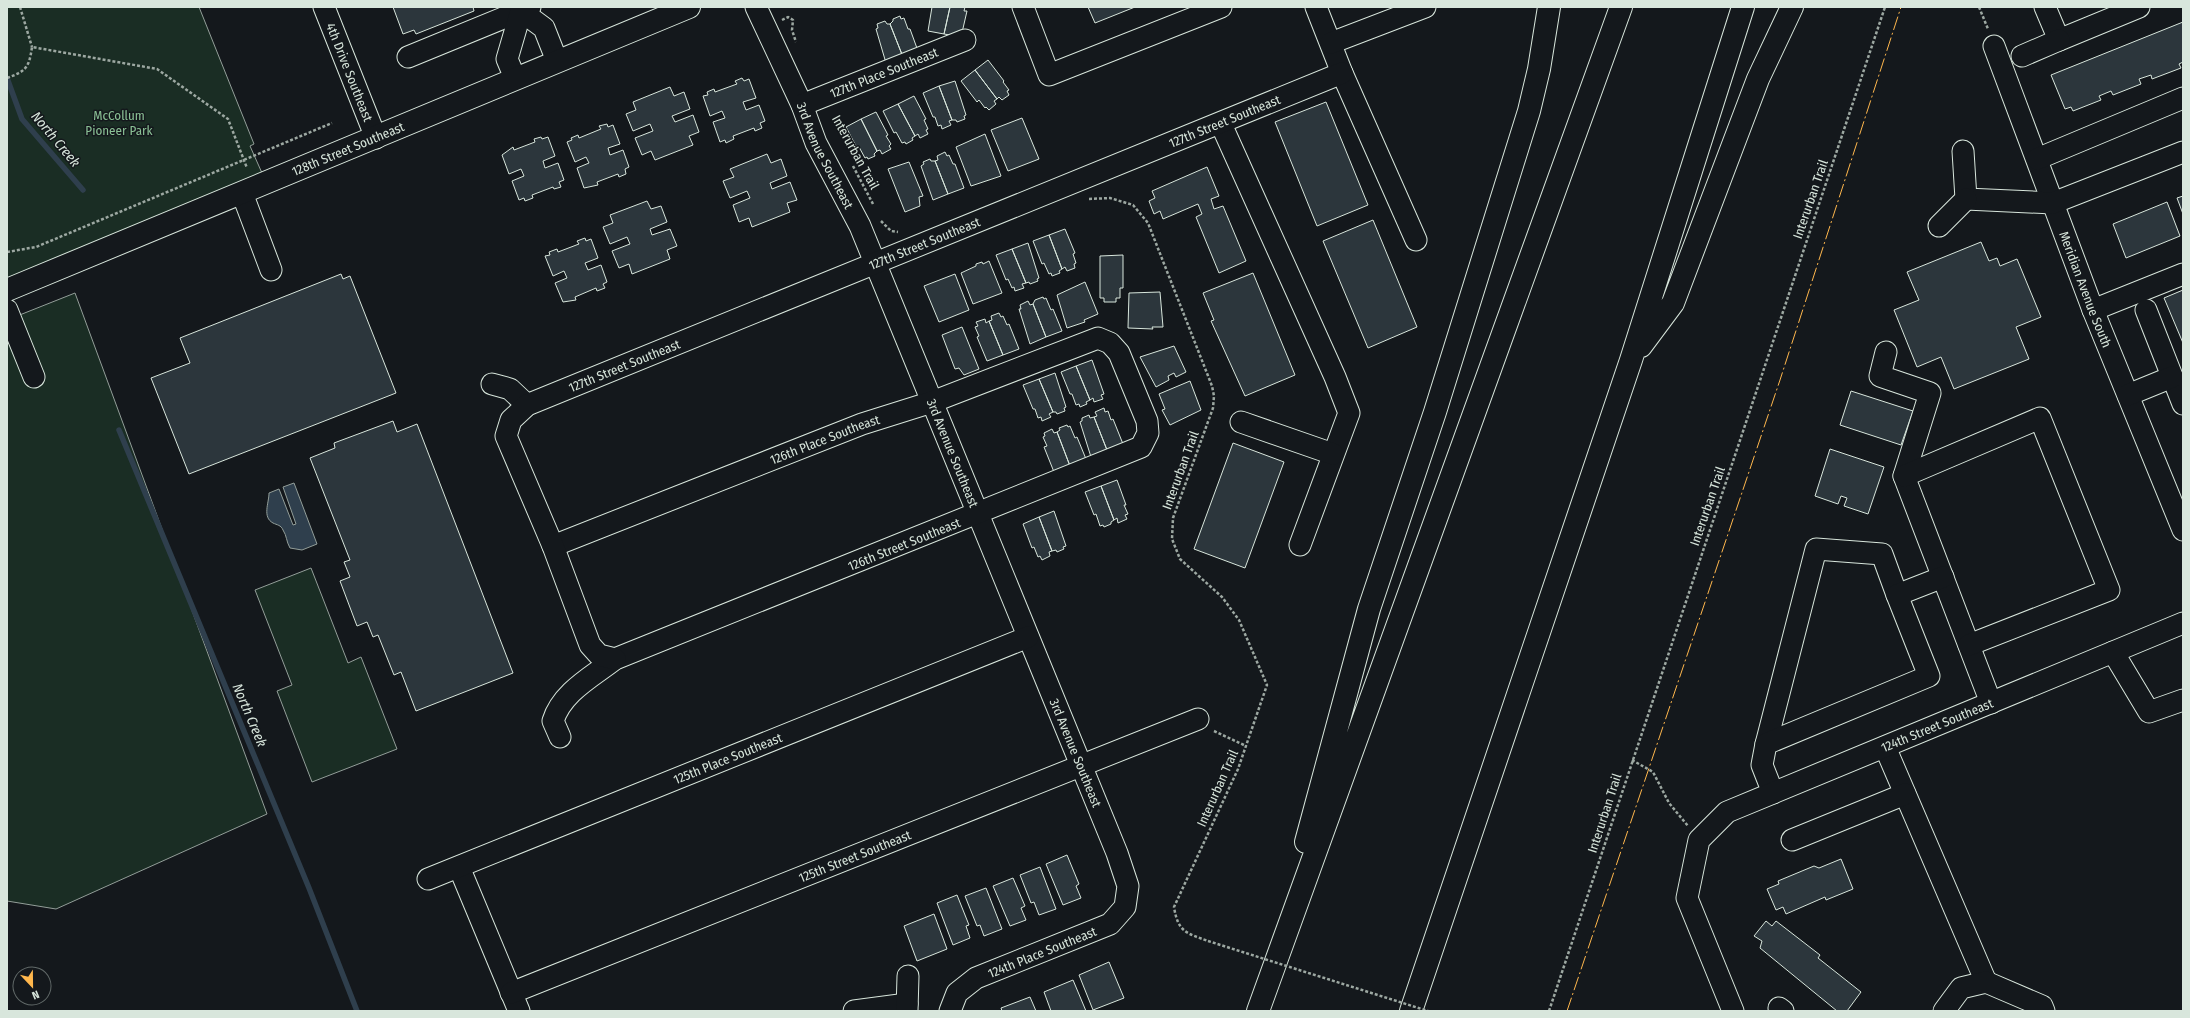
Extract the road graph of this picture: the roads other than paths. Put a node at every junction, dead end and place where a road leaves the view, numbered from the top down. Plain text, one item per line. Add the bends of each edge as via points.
1 (324, 7) edge
2 (689, 7) edge
3 (756, 7) edge
4 (1023, 7) edge
5 (1221, 7) edge
6 (1316, 7) edge
7 (1425, 7) edge
8 (1549, 7) edge
9 (1620, 7) edge
10 (1743, 7) edge
11 (1792, 7) edge
12 (2045, 7) edge
13 (2139, 7) edge
14 (524, 8) edge
15 (965, 40) dead end
16 (2059, 40) junction
17 (1330, 43) junction
18 (1994, 46) dead end
19 (2022, 56) dead end
20 (408, 57) dead end
21 (557, 61) junction
22 (1342, 73) junction
23 (515, 78) junction
24 (2183, 98) edge
25 (802, 105) junction
26 (1221, 124) junction
27 (376, 138) junction
28 (1963, 151) dead end
29 (2183, 152) edge
30 (2037, 159) junction
31 (248, 190) junction
32 (1966, 199) junction
33 (2053, 203) junction
34 (1939, 226) dead end
35 (1416, 240) dead end
36 (876, 262) junction
37 (271, 270) dead end
38 (2183, 274) edge
39 (7, 290) edge
40 (7, 310) edge
41 (2093, 310) junction
42 (2146, 310) dead end
43 (1098, 338) joint
44 (1886, 352) dead end
45 (1630, 360) junction
46 (34, 377) dead end
47 (2172, 377) junction
48 (492, 384) dead end
49 (2128, 395) junction
50 (932, 402) junction
51 (2183, 404) edge
52 (527, 405) junction
53 (1241, 422) dead end
54 (1333, 454) junction
55 (1904, 476) junction
56 (2177, 499) edge
57 (978, 514) junction
58 (2183, 530) edge
59 (1300, 545) dead end
60 (553, 546) junction
61 (1943, 577) junction
62 (1897, 595) junction
63 (2183, 623) edge
64 (1028, 637) junction
65 (1969, 645) junction
66 (2112, 652) junction
67 (615, 659) junction
68 (2183, 700) edge
69 (1991, 702) junction
70 (1198, 719) road end
71 (560, 736) dead end
72 (1766, 744) junction
73 (1884, 747) junction
74 (1081, 765) junction
75 (1773, 793) junction
76 (1905, 794) junction
77 (1792, 840) dead end
78 (460, 867) junction
79 (428, 879) dead end
80 (1125, 907) joint
81 (908, 976) dead end
82 (1986, 982) junction
83 (1266, 989) junction
84 (515, 1002) edge
85 (953, 1002) edge
86 (907, 1008) edge
87 (854, 1011) edge
88 (1258, 1011) edge
89 (1411, 1011) edge
90 (1733, 1011) edge
91 (1944, 1011) edge
92 (2044, 1011) edge

1 - 27 street, 4th Drive Southeast
2 - 21 main road, 128th Street Southeast
3 - 25 street, 3rd Avenue Southeast
4 - 5 street via 1049,75
6 - 17 street
7 - 17 street
8 - 83 main road via 1539,70 1529,111 1435,412 1369,610
9 - 83 main road
10 - 45 main road
11 - 45 main road via 1758,79 1673,304
12 - 16 street
13 - 16 street
14 - 20 street
14 - 21 street via 544,28
14 - 23 street via 506,59
15 - 25 street, 127th Place Southeast
16 - 19 street
17 - 22 street
18 - 30 street, Meridian Avenue South
21 - 23 main road, 128th Street Southeast
22 - 26 street, 127th Street Southeast
22 - 35 street
23 - 27 main road, 128th Street Southeast
24 - 30 street
25 - 36 street, 3rd Avenue Southeast via 816,143
26 - 36 street, 127th Street Southeast
26 - 54 street via 1349,413
27 - 31 main road, 128th Street Southeast
28 - 32 street
29 - 33 street
30 - 33 street, Meridian Avenue South
31 - 37 street
31 - 39 main road, 128th Street Southeast
32 - 33 street
32 - 34 street
33 - 41 street, Meridian Avenue South
36 - 50 street, 3rd Avenue Southeast
36 - 52 street, 127th Street Southeast
38 - 41 street
40 - 46 street
41 - 49 street, Meridian Avenue South
42 - 47 street
43 - 50 street, 126th Place Southeast
43 - 57 street, 126th Street Southeast via 1110,343 1119,353 1147,421 1148,433 1141,447
44 - 55 street via 1880,376 1930,393
45 - 89 main road
47 - 49 street
47 - 51 street
48 - 52 street via 510,389
49 - 56 street, Meridian Avenue South
50 - 57 street, 3rd Avenue Southeast
50 - 60 street, 126th Place Southeast via 862,424
52 - 60 street, 127th Street Southeast via 511,420 506,436
53 - 54 street
54 - 59 street
55 - 61 street
55 - 65 street via 2040,418 2109,590
56 - 58 street, Meridian Avenue South
57 - 64 street, 3rd Avenue Southeast
57 - 67 street, 126th Street Southeast
60 - 67 street via 590,645 599,655
61 - 62 street
61 - 65 street
62 - 72 street via 1929,676
62 - 72 street via 1882,554 1816,549
63 - 66 street, 124th Street Southeast
64 - 74 street, 3rd Avenue Southeast
64 - 78 street, 125th Place Southeast
65 - 69 street
66 - 68 street via 2149,712
66 - 69 street, 124th Street Southeast
67 - 71 street, 126th Street Southeast via 566,696 556,710 553,721
69 - 73 street, 124th Street Southeast
70 - 74 street, 125th Street Southeast
72 - 75 street via 1762,765
73 - 75 street, 124th Street Southeast
73 - 76 street
74 - 80 street, 3rd Avenue Southeast via 1128,886
74 - 84 street, 125th Street Southeast
75 - 90 street, 124th Street Southeast via 1727,812 1700,840 1687,898
76 - 77 street
76 - 82 street
78 - 79 street, 125th Place Southeast
78 - 84 street
80 - 85 street, 124th Place Southeast via 1110,924 976,978
81 - 86 street
82 - 91 street via 1961,988
82 - 92 street via 2042,1006
83 - 88 main road
86 - 87 street

